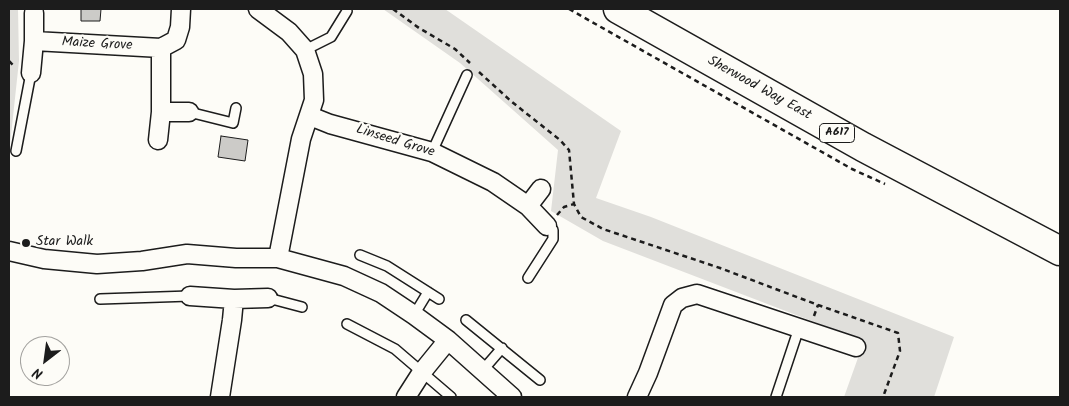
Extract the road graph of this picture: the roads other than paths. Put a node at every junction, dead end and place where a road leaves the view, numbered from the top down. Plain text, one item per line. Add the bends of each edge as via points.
1 (182, 9) edge
2 (258, 9) edge
3 (618, 9) edge
4 (347, 10) dead end
5 (34, 11) edge
6 (34, 41) junction
7 (161, 48) junction
8 (305, 50) junction
9 (31, 73) joint
10 (467, 75) dead end
11 (236, 108) dead end
12 (161, 112) junction
13 (189, 112) joint
14 (310, 116) junction
15 (158, 140) dead end
16 (16, 151) dead end
17 (432, 152) junction
18 (541, 189) dead end
19 (528, 206) junction
20 (547, 226) joint
21 (9, 251) edge
22 (1060, 252) edge
23 (360, 255) dead end
24 (278, 258) junction
25 (528, 278) dead end
26 (428, 292) junction
27 (190, 296) joint
28 (268, 298) joint
29 (100, 299) dead end
30 (234, 299) junction
31 (438, 299) dead end
32 (302, 307) dead end
33 (414, 315) junction
34 (466, 320) dead end
35 (347, 324) dead end
36 (799, 328) junction
37 (448, 340) junction
38 (856, 347) dead end
39 (502, 348) junction
40 (482, 371) junction
41 (422, 372) junction
42 (540, 380) dead end
43 (220, 397) edge
44 (406, 397) edge
45 (452, 397) edge
46 (512, 397) edge
47 (637, 397) edge
48 (776, 397) edge

1 - 7 street via 176,40
2 - 8 street via 289,32
3 - 22 highway, Sherwood Way East / A617 via 863,148
4 - 8 lane via 331,38
5 - 6 street
6 - 7 street, Maize Grove
6 - 9 street
7 - 12 street
8 - 14 street via 313,74 314,100
9 - 16 lane
10 - 17 lane
11 - 13 lane via 233,123
12 - 13 street
12 - 15 street
14 - 17 street, Linseed Grove
14 - 24 street via 301,139
17 - 19 street, Linseed Grove via 493,182
18 - 19 street
19 - 20 street, Linseed Grove
20 - 25 lane via 553,230 553,239
21 - 24 street via 44,259 98,264 187,254
23 - 26 lane via 387,266
24 - 33 street via 344,276 381,293
26 - 31 lane
26 - 33 lane
27 - 29 lane
27 - 30 street
28 - 30 street
28 - 32 lane
30 - 43 street
33 - 37 street
34 - 39 lane
35 - 41 lane via 395,349
36 - 38 street
36 - 47 street via 697,294 682,298 673,305
36 - 48 lane
37 - 40 street
37 - 41 street
39 - 40 lane
39 - 42 lane
40 - 46 street
41 - 44 street
41 - 45 lane

